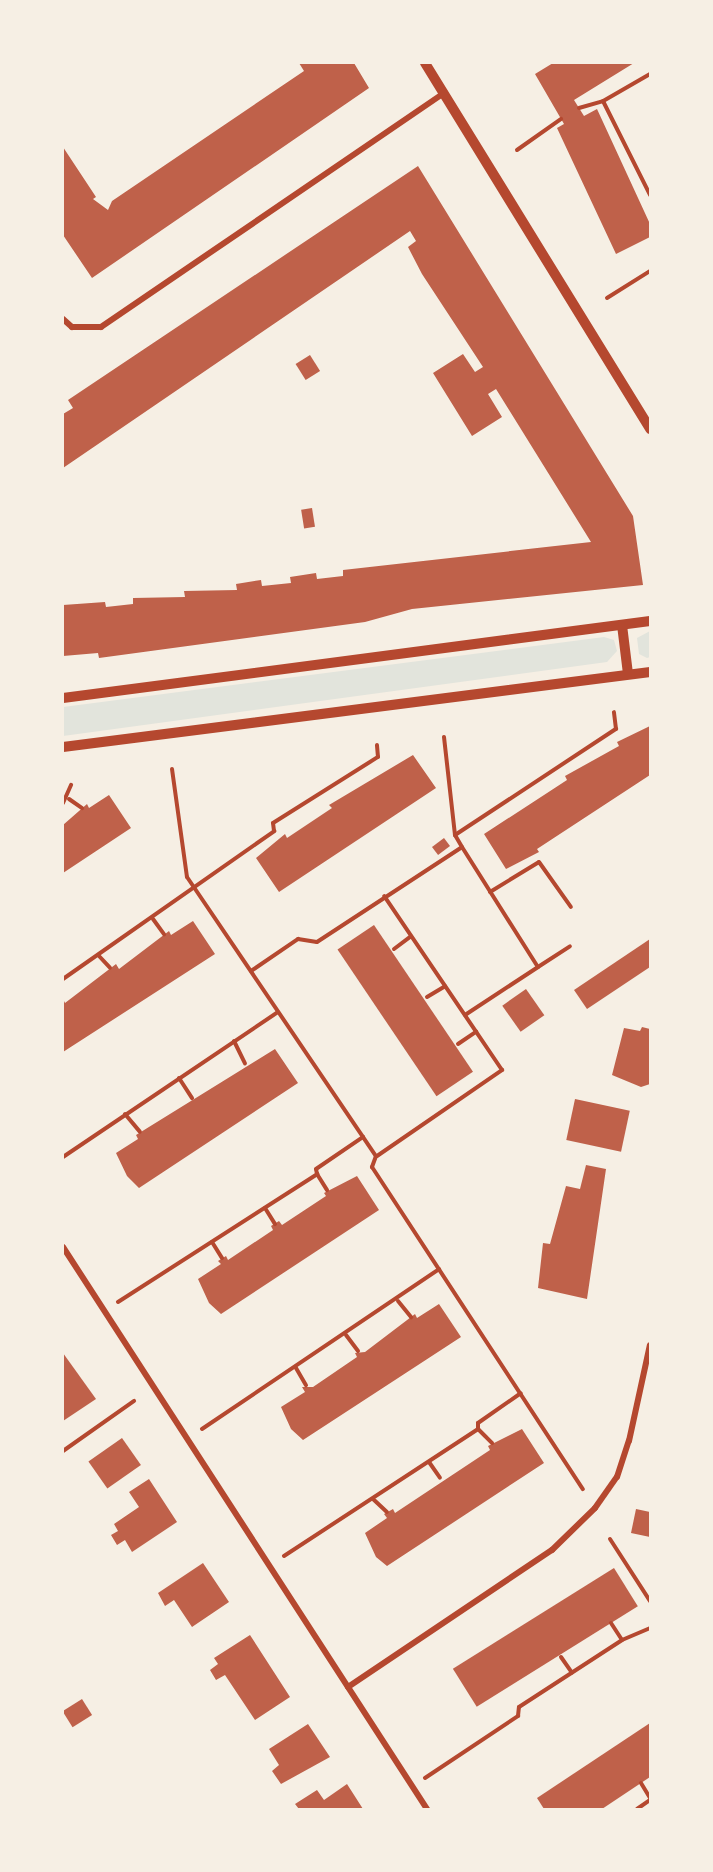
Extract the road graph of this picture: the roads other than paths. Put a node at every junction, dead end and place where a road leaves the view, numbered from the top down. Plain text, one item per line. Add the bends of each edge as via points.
1 (425, 63) edge
2 (444, 93) junction
3 (63, 319) edge
4 (650, 429) edge
5 (650, 621) edge
6 (622, 625) junction
7 (650, 672) edge
8 (628, 675) junction
9 (63, 698) edge
10 (63, 747) edge
11 (63, 1247) edge
12 (650, 1345) edge
13 (348, 1688) junction
14 (427, 1809) edge

1 - 2 street
2 - 3 street via 101,327 72,327
2 - 4 street
5 - 6 street
6 - 8 street
6 - 9 street
7 - 8 street
8 - 10 street
11 - 13 street
12 - 13 street via 617,1477 595,1508 552,1550
13 - 14 street

